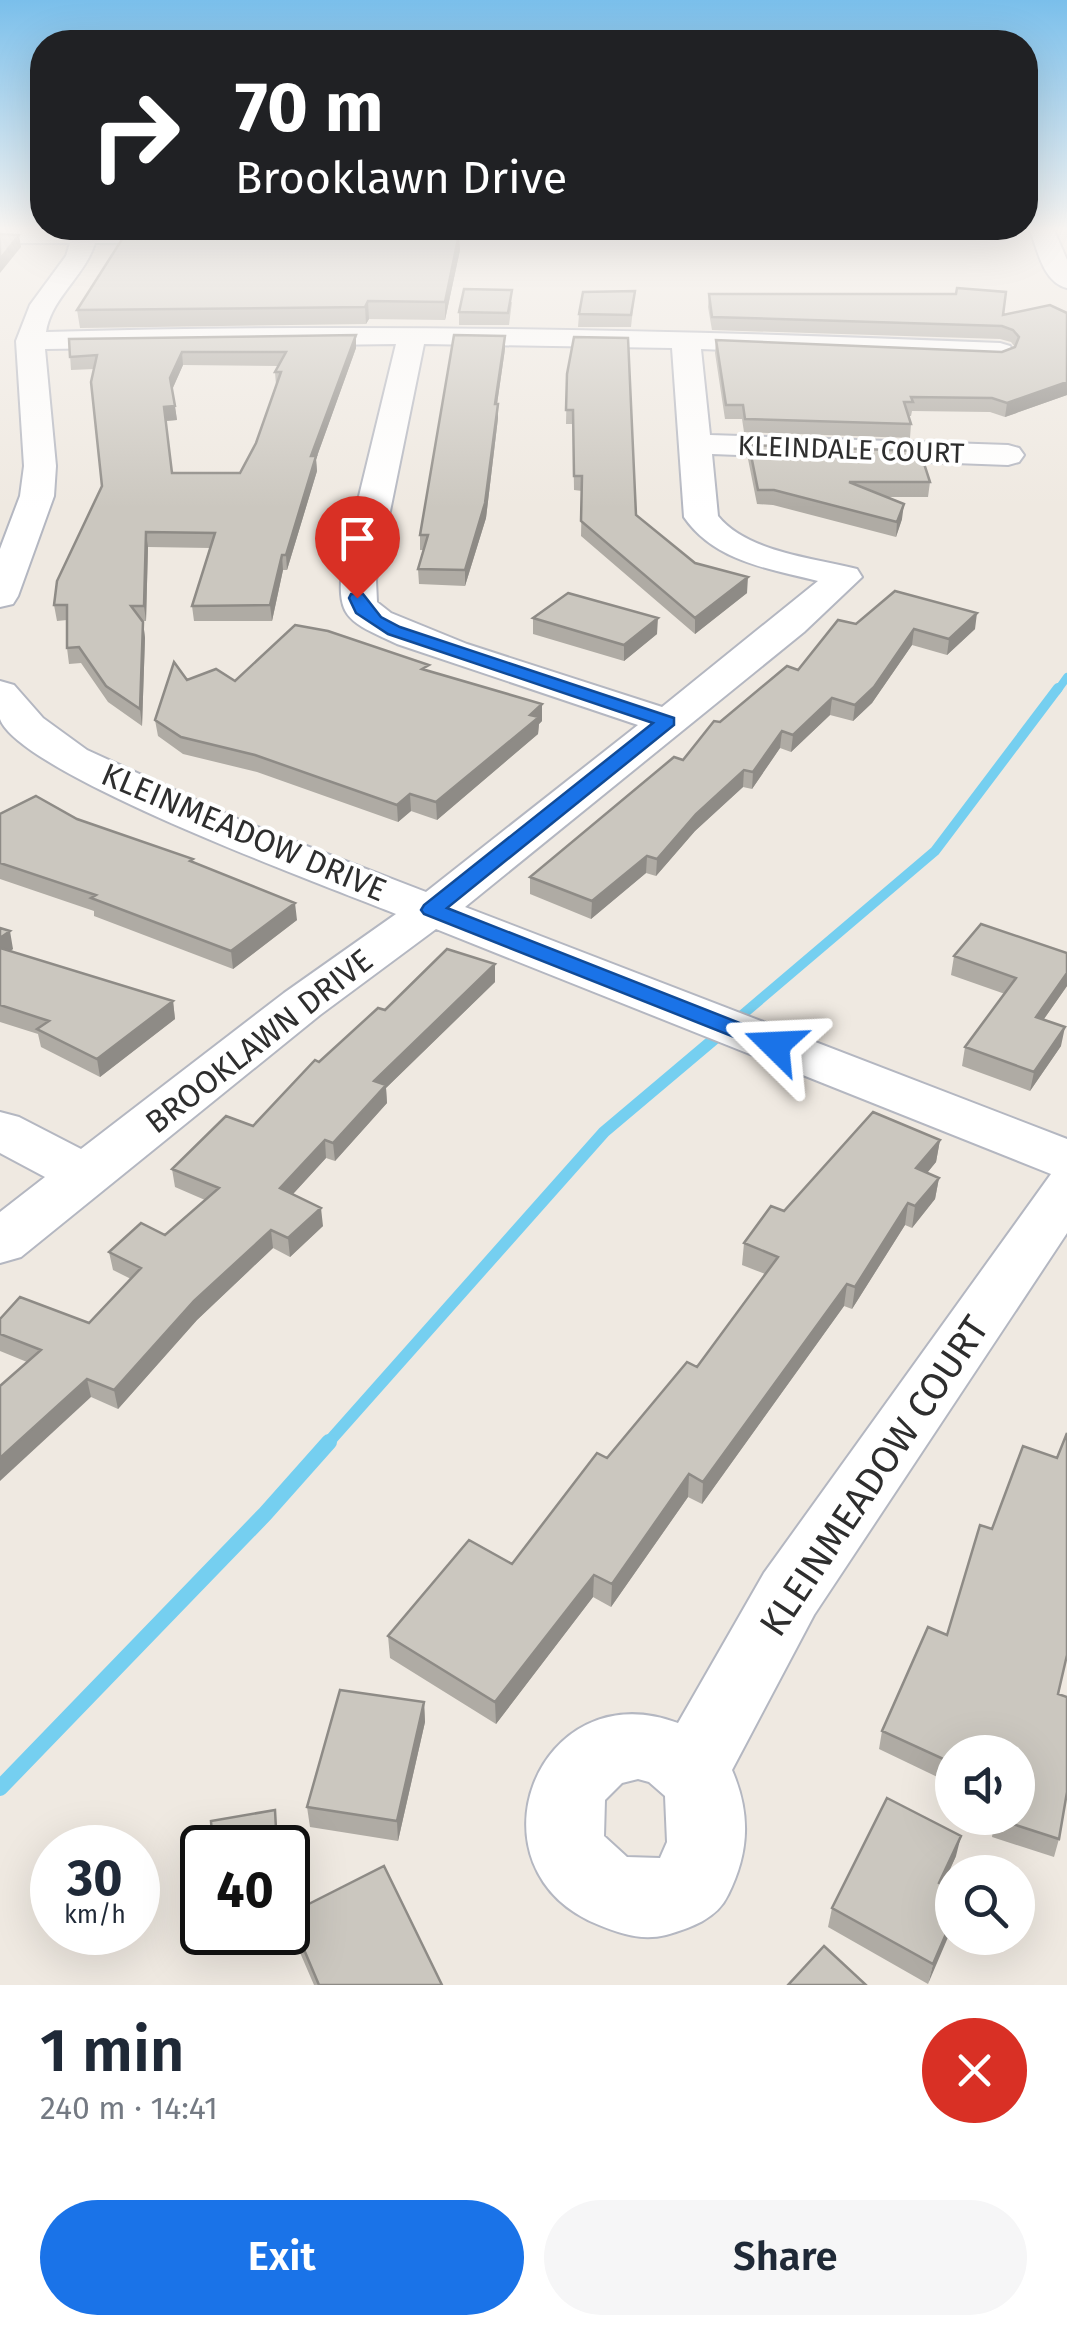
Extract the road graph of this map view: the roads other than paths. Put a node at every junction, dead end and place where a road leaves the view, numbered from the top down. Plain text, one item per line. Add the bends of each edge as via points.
1 (37, 323) edge
2 (412, 338) junction
3 (30, 341) junction
4 (686, 341) junction
5 (1000, 352) edge
6 (694, 444) junction
7 (1008, 456) dead end
8 (0, 596) edge
9 (0, 694) edge
10 (667, 722) junction
11 (432, 910) junction
12 (0, 1130) edge
13 (1067, 1160) edge
14 (86, 1175) junction
15 (1067, 1189) edge
16 (0, 1242) edge
17 (692, 1770) dead end

1 - 3 street
2 - 3 street
2 - 4 street
2 - 10 street via 362,562 362,610 416,640
3 - 8 street via 38,496
4 - 5 street
4 - 6 street
6 - 7 street, KLEINDALE COURT
6 - 10 street, BROOKLAWN DRIVE via 706,527 732,544 844,577
9 - 11 street, KLEINMEADOW DRIVE via 28,727 72,759 226,830
10 - 11 street, BROOKLAWN DRIVE
11 - 13 street, KLEINMEADOW DRIVE
11 - 14 street, BROOKLAWN DRIVE
12 - 14 street
14 - 16 street, BROOKLAWN DRIVE
15 - 17 street, KLEINMEADOW COURT via 789,1594

